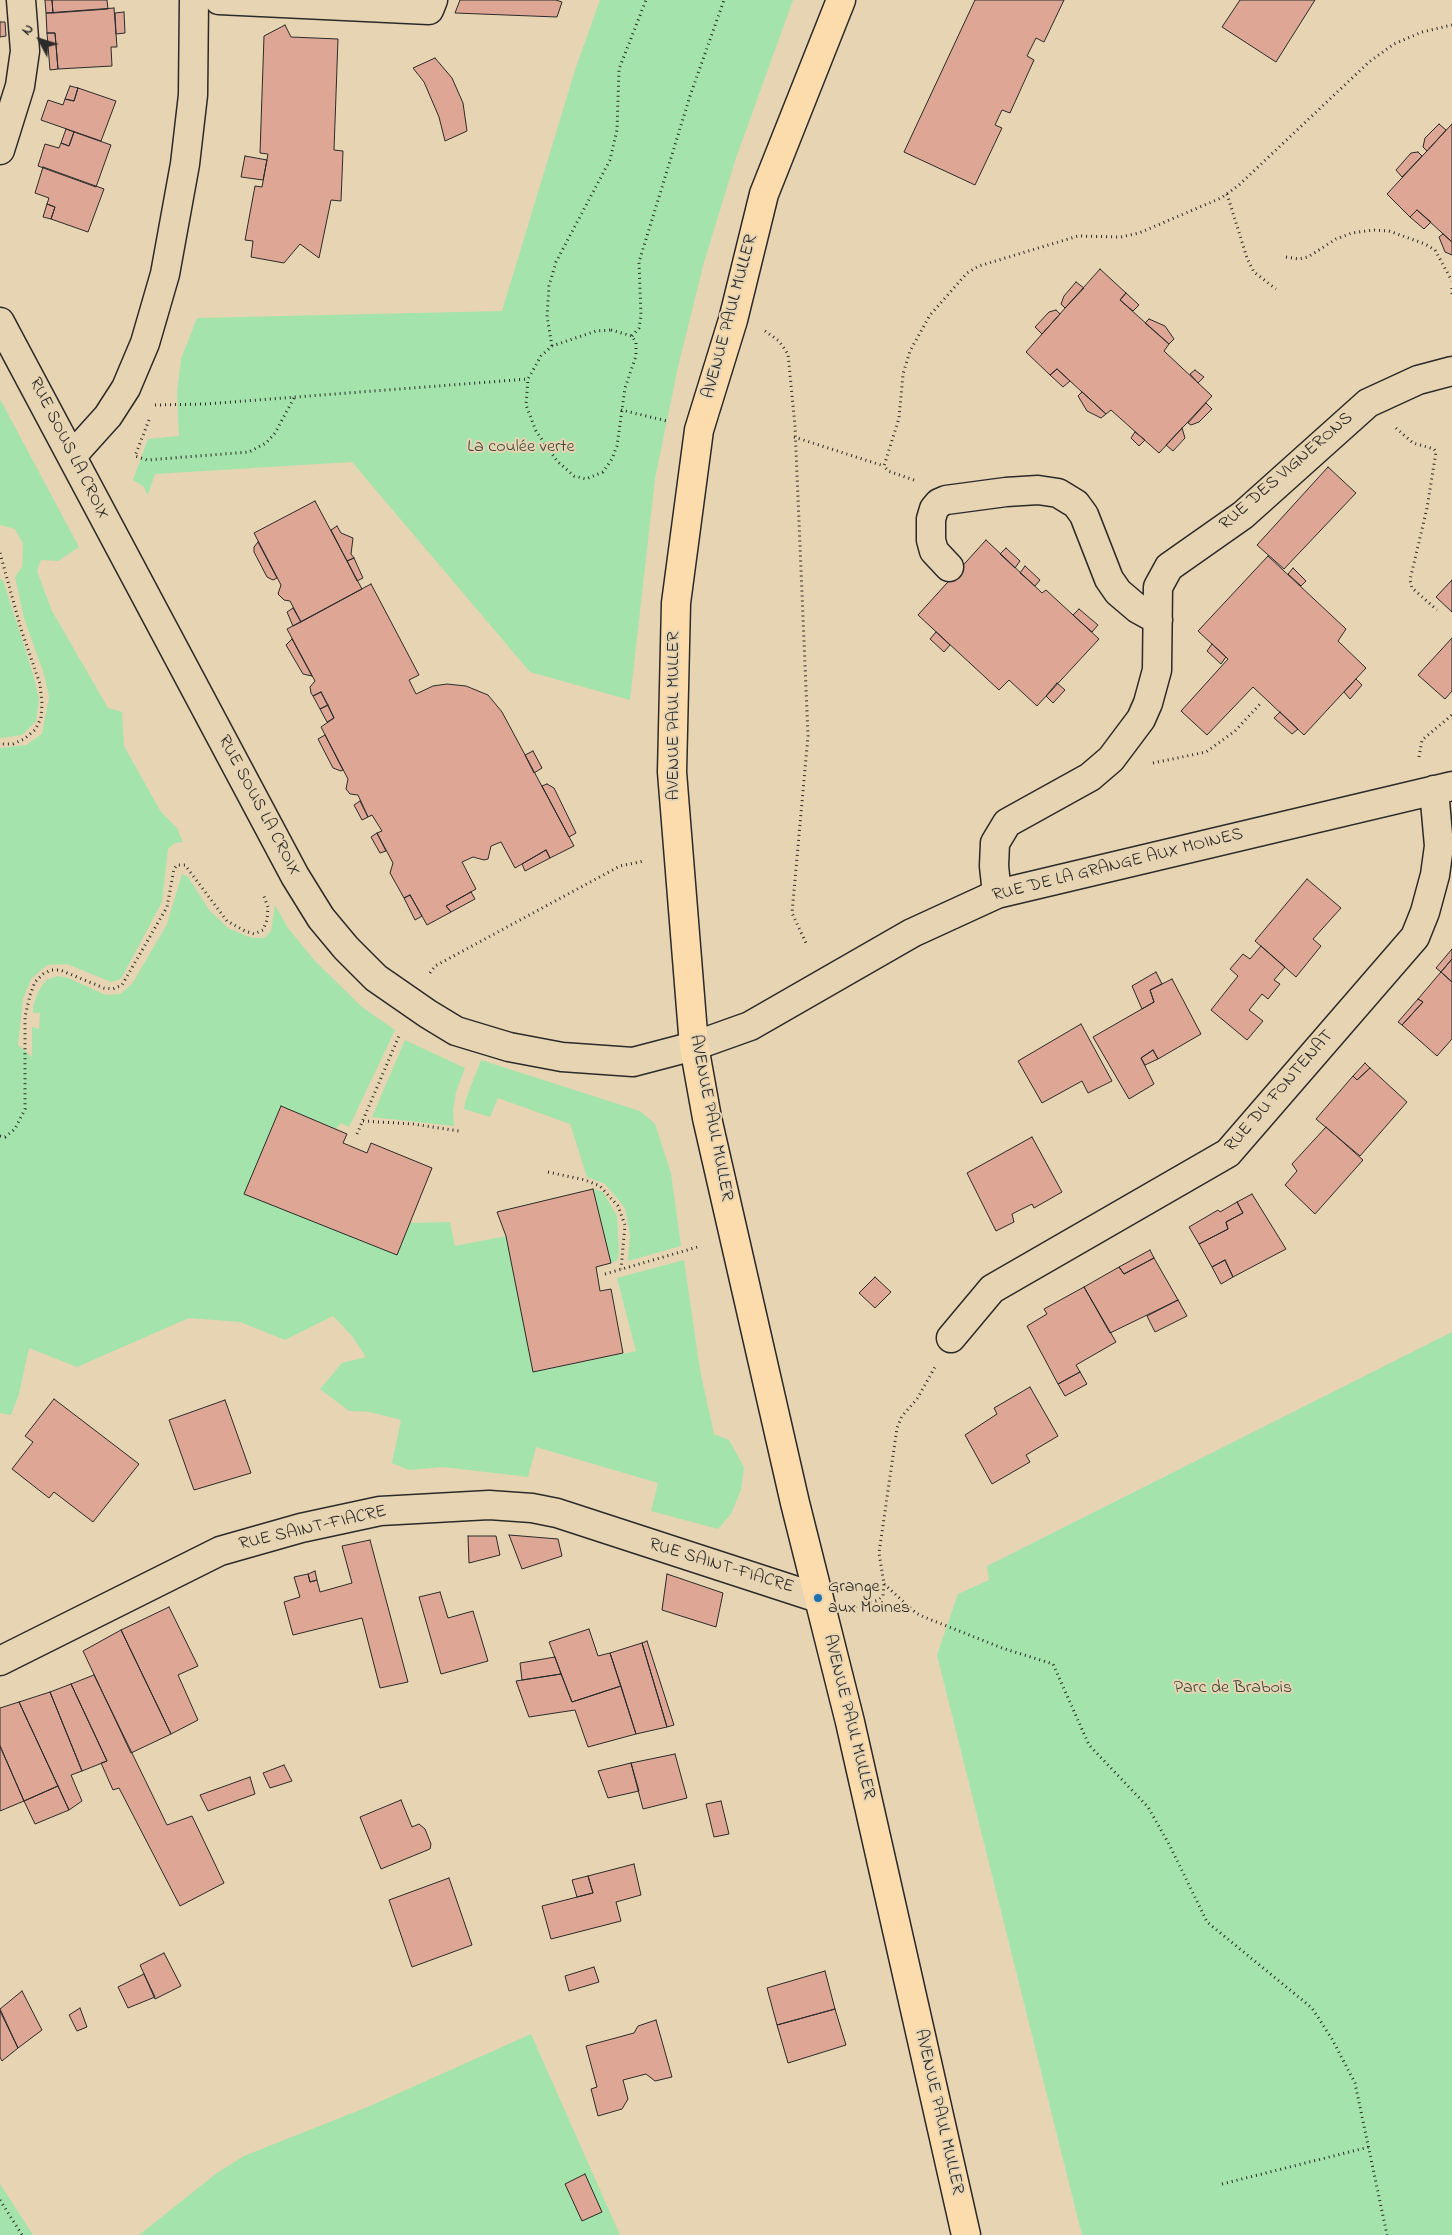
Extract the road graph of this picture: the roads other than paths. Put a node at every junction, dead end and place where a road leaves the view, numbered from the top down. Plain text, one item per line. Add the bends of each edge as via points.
1 (21, 0) edge
2 (194, 0) edge
3 (219, 0) edge
4 (433, 0) edge
5 (842, 0) edge
6 (0, 150) edge
7 (0, 322) edge
8 (1452, 371) edge
9 (72, 456) junction
10 (949, 567) dead end
11 (1158, 620) junction
12 (1434, 790) edge
13 (997, 894) junction
14 (694, 1046) junction
15 (951, 1338) road end
16 (818, 1598) junction
17 (0, 1661) edge
18 (966, 2235) edge

1 - 6 street via 24,51 20,86
2 - 9 street via 193,94 185,164 162,283 145,343 126,388 108,416
3 - 4 street via 429,10
5 - 14 main road, AVENUE PAUL MULLER via 764,194 733,320 699,430 676,603 672,772
7 - 9 street, RUE SOUS LA CROIX
8 - 11 street, RUE DES VIGNERONS via 1418,380 1368,403 1243,515 1178,559 1169,567 1158,587
9 - 14 street, RUE SOUS LA CROIX via 287,861 321,918 376,978 456,1030 508,1047 562,1058 633,1062
10 - 11 street via 934,552 931,540 931,519 939,503 1006,492 1038,490 1058,493 1076,504 1084,515 1109,579 1118,592
11 - 13 street, RUE DES VIGNERONS via 1157,670 1148,703 1127,740 1090,778 1007,823 995,843
12 - 13 street, RUE DE LA GRANGE AUX MOINES
12 - 15 street, RUE DU FONTENAT via 1439,846 1435,875 1415,937 1228,1153 992,1289
13 - 14 street, RUE DE LA GRANGE AUX MOINES via 912,933 750,1026
14 - 16 main road, AVENUE PAUL MULLER via 733,1238
16 - 17 street, RUE SAINT-FIACRE via 549,1511 488,1505 380,1511 301,1528 220,1551
16 - 18 main road, AVENUE PAUL MULLER via 850,1722

